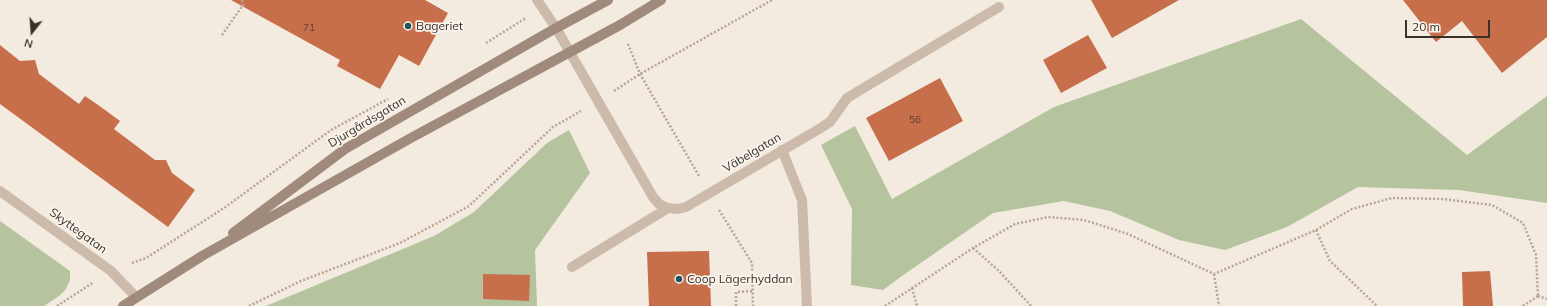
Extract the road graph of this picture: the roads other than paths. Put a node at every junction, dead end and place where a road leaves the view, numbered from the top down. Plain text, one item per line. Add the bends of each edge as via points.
1 (537, 0) edge
2 (608, 0) edge
3 (662, 0) edge
4 (999, 7) dead end
5 (556, 28) junction
6 (570, 52) junction
7 (782, 150) junction
8 (0, 191) edge
9 (668, 208) junction
10 (202, 256) junction
11 (572, 267) dead end
12 (136, 297) junction
13 (123, 306) edge
14 (807, 306) edge

1 - 5 street
2 - 5 main road, Djurgårdsgatan
3 - 6 main road, Djurgårdsgatan
4 - 7 street, Väbelgatan via 847,98 830,122
5 - 6 street
5 - 10 main road, Djurgårdsgatan via 345,148
6 - 9 street via 652,197
6 - 10 main road, Djurgårdsgatan
7 - 9 street, Väbelgatan via 686,207
7 - 14 street via 802,200
8 - 12 street, Skyttegatan via 111,271
9 - 11 street
10 - 12 main road, Djurgårdsgatan
12 - 13 main road, Djurgårdsgatan

